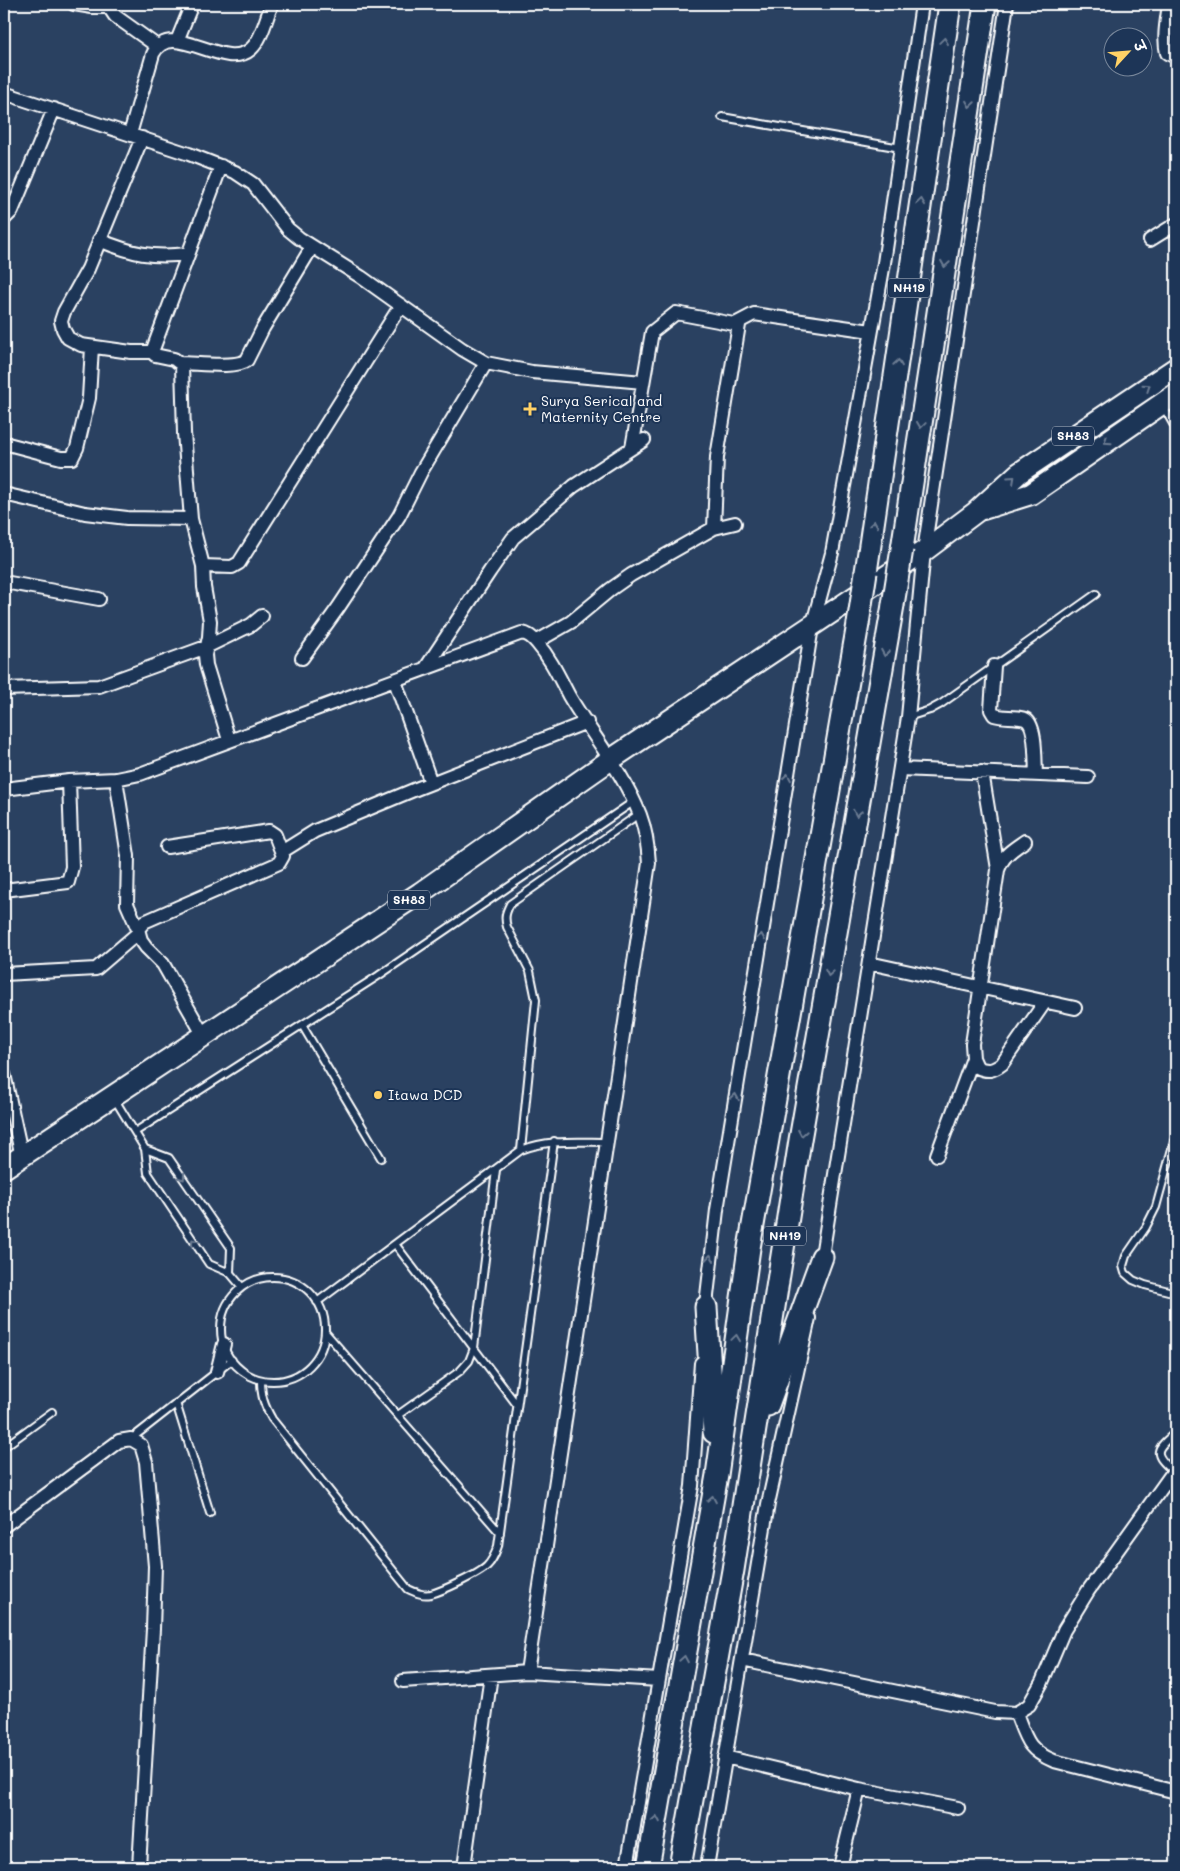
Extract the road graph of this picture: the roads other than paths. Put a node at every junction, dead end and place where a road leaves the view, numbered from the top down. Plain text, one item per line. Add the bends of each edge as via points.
1 (74, 4) edge
2 (192, 4) edge
3 (272, 4) edge
4 (922, 4) edge
5 (950, 4) edge
6 (985, 4) edge
7 (1007, 4) edge
8 (1169, 4) edge
9 (107, 5) edge
10 (177, 41) junction
11 (157, 46) junction
12 (1176, 57) edge
13 (4, 93) edge
14 (54, 109) junction
15 (722, 117) dead end
16 (130, 134) junction
17 (142, 138) junction
18 (901, 148) junction
19 (221, 166) junction
20 (4, 220) edge
21 (1176, 224) edge
22 (99, 240) junction
23 (1150, 240) dead end
24 (312, 247) junction
25 (188, 254) junction
26 (401, 305) junction
27 (735, 324) junction
28 (871, 331) junction
29 (92, 348) junction
30 (152, 352) junction
31 (180, 363) junction
32 (486, 363) junction
33 (1176, 368) edge
34 (643, 382) junction
35 (1169, 399) edge
36 (1176, 429) edge
37 (644, 440) dead end
38 (4, 443) edge
39 (632, 448) junction
40 (4, 494) edge
41 (976, 512) junction
42 (191, 519) junction
43 (735, 523) dead end
44 (714, 528) junction
45 (924, 551) junction
46 (203, 566) junction
47 (4, 582) edge
48 (1096, 594) dead end
49 (99, 599) dead end
50 (262, 616) dead end
51 (812, 627) junction
52 (536, 642) junction
53 (206, 647) junction
54 (302, 658) dead end
55 (994, 666) junction
56 (425, 670) junction
57 (395, 681) junction
58 (4, 689) edge
59 (908, 717) junction
60 (587, 722) junction
61 (229, 740) junction
62 (610, 760) junction
63 (900, 769) junction
64 (982, 772) junction
65 (1036, 775) junction
66 (1088, 777) dead end
67 (116, 779) junction
68 (69, 781) junction
69 (431, 783) junction
70 (4, 789) edge
71 (633, 802) junction
72 (639, 814) junction
73 (1025, 841) dead end
74 (167, 847) dead end
75 (282, 852) junction
76 (998, 870) junction
77 (4, 890) edge
78 (138, 931) junction
79 (869, 963) junction
80 (4, 974) edge
81 (979, 988) junction
82 (1045, 1002) junction
83 (1075, 1008) dead end
84 (302, 1025) junction
85 (204, 1036) junction
86 (973, 1058) junction
87 (4, 1074) edge
88 (114, 1096) junction
89 (135, 1132) junction
90 (1176, 1134) edge
91 (554, 1141) junction
92 (608, 1142) junction
93 (145, 1149) junction
94 (521, 1150) junction
95 (937, 1155) dead end
96 (22, 1156) junction
97 (381, 1158) dead end
98 (4, 1168) edge
99 (496, 1170) junction
100 (395, 1244) junction
101 (822, 1257) junction
102 (230, 1273) junction
103 (241, 1286) junction
104 (1176, 1293) edge
105 (317, 1302) junction
106 (706, 1306) junction
107 (325, 1332) junction
108 (224, 1344) junction
109 (474, 1348) junction
110 (232, 1360) junction
111 (217, 1372) junction
112 (261, 1380) junction
113 (176, 1403) junction
114 (518, 1404) junction
115 (52, 1412) dead end
116 (398, 1416) junction
117 (1176, 1432) edge
118 (131, 1439) junction
119 (4, 1447) edge
120 (752, 1450) junction
121 (1174, 1471) edge
122 (716, 1475) junction
123 (210, 1514) dead end
124 (4, 1526) edge
125 (500, 1533) junction
126 (742, 1660) junction
127 (527, 1672) junction
128 (491, 1675) junction
129 (659, 1680) junction
130 (403, 1681) dead end
131 (1016, 1713) junction
132 (725, 1758) junction
133 (859, 1789) junction
134 (1176, 1792) edge
135 (958, 1808) dead end
136 (139, 1867) edge
137 (464, 1867) edge
138 (628, 1867) edge
139 (648, 1867) edge
140 (680, 1867) edge
141 (707, 1867) edge
142 (840, 1867) edge

1 - 9 street via 92,8
2 - 10 street
3 - 10 street via 257,42 240,55
4 - 18 street
122 -> 5 highway, NH19, bridge via 749,1248 858,624
6 -> 120 highway, NH19, bridge via 893,605 800,1140
7 - 45 street
8 - 12 street via 1166,48 1167,53
9 - 11 street via 115,16
10 - 11 street via 167,40
11 - 16 street
13 - 14 street
14 - 16 street
14 - 20 street via 12,211
15 - 18 lane
16 - 17 street
17 - 19 street
17 - 22 street
18 - 28 street
19 - 24 street via 253,184 288,229
19 - 25 street
21 - 23 street
22 - 25 street via 144,255
22 - 29 street via 62,321 68,338
24 - 26 street
24 - 31 street via 247,360 233,366
25 - 30 street
26 - 32 street via 462,350
26 - 46 street via 239,563 232,567
27 - 28 street via 754,314
27 - 34 street via 676,313 652,332
27 - 44 street via 739,325 717,457
28 - 51 street via 832,553
29 - 30 street
29 - 38 street via 89,398 72,458
30 - 31 street
31 - 42 street via 183,370
32 - 34 street via 532,372
32 - 54 street via 421,472 399,516
41 -> 33 main road, SH83 via 1019,473
34 - 39 street
35 - 36 lane
35 -> 41 main road, SH83 via 1031,494
37 - 39 street
39 - 56 street via 574,486 513,538
40 - 42 street via 85,513 127,518
41 - 45 main road, SH83
42 - 46 street
43 - 44 street
44 - 52 street via 610,589 571,622
45 - 51 main road, SH83
45 - 59 street
46 - 53 street via 210,621
47 - 49 street
48 - 55 lane
50 - 53 street via 251,625
51 - 62 main road, SH83
106 -> 51 street via 718,1200
52 - 56 street via 525,634 514,635
52 - 60 street via 553,664
53 - 58 street via 99,686
53 - 61 street via 208,673
55 - 59 lane via 941,704
55 - 65 street via 992,710 994,715 1025,719 1031,724
56 - 57 street
57 - 61 street
57 - 69 street
59 - 63 street
60 - 62 street
60 - 69 street
61 - 67 street via 140,774
62 - 71 street
62 - 85 main road, SH83 via 420,893
63 - 64 street
63 - 79 street
64 - 65 street
64 - 76 street
65 - 66 street
67 - 68 street
67 - 78 street via 128,856 127,904
68 - 70 street
68 - 77 street via 72,867 68,882
69 - 75 street via 315,831
71 - 72 street
71 - 84 lane
72 - 92 street via 647,838 649,863
72 - 94 lane via 510,904 506,912 507,927 530,971 536,1000
73 - 76 street via 1008,852
74 - 75 street via 269,831 275,835
75 - 78 street via 279,862 160,914 144,922
76 - 81 street
78 - 80 street via 96,969
78 - 85 street via 146,947 163,964
79 - 81 street
79 - 101 street
81 - 82 street
81 - 86 street
82 - 83 street
82 - 86 street via 1002,1064 994,1070 985,1071 977,1067
84 - 89 lane
84 - 97 lane
85 - 88 main road, SH83
86 - 95 street
87 - 96 street
88 - 89 lane
88 - 96 main road, SH83
89 - 93 lane
90 - 104 lane via 1152,1217 1126,1256 1123,1266 1124,1273 1132,1280
91 - 92 lane
91 - 94 lane
91 - 114 lane
92 - 127 street
102 -> 93 lane via 209,1264 148,1173
93 -> 102 lane via 169,1158 231,1248
94 - 99 lane
96 - 98 main road, SH83
99 - 100 lane
99 - 109 lane
100 - 105 lane
100 - 109 lane
101 - 120 highway
101 - 126 street via 768,1504
102 - 103 lane
103 - 105 lane via 264,1278 279,1278 307,1290
103 - 108 lane via 225,1309 221,1326
105 - 107 lane
106 - 122 highway
106 - 129 street via 692,1486
107 - 112 lane via 321,1350 311,1365 297,1375 279,1381
107 - 116 lane
108 - 110 lane
108 - 111 street
109 - 114 lane
109 - 116 lane via 460,1371
110 - 111 lane
110 - 112 lane via 245,1373
111 - 113 lane
112 - 125 lane via 265,1407 272,1419 408,1589 418,1594 430,1594 472,1576 494,1557
113 - 118 lane
113 - 123 lane
114 - 125 lane
115 - 119 lane
116 - 125 lane
117 - 121 lane via 1159,1449 1158,1455
118 - 124 street via 119,1441
118 - 136 street via 142,1445 146,1462 155,1566
120 - 140 highway, NH19
121 - 131 street via 1088,1591 1064,1630 1029,1705
139 -> 122 highway, NH19
126 - 131 street via 996,1712
126 - 132 street
127 - 128 street
127 - 129 street
128 - 130 street
128 - 137 street
129 - 138 street
131 - 134 street via 1027,1741 1041,1756
132 - 133 street
132 - 141 street
133 - 135 street
133 - 142 street

